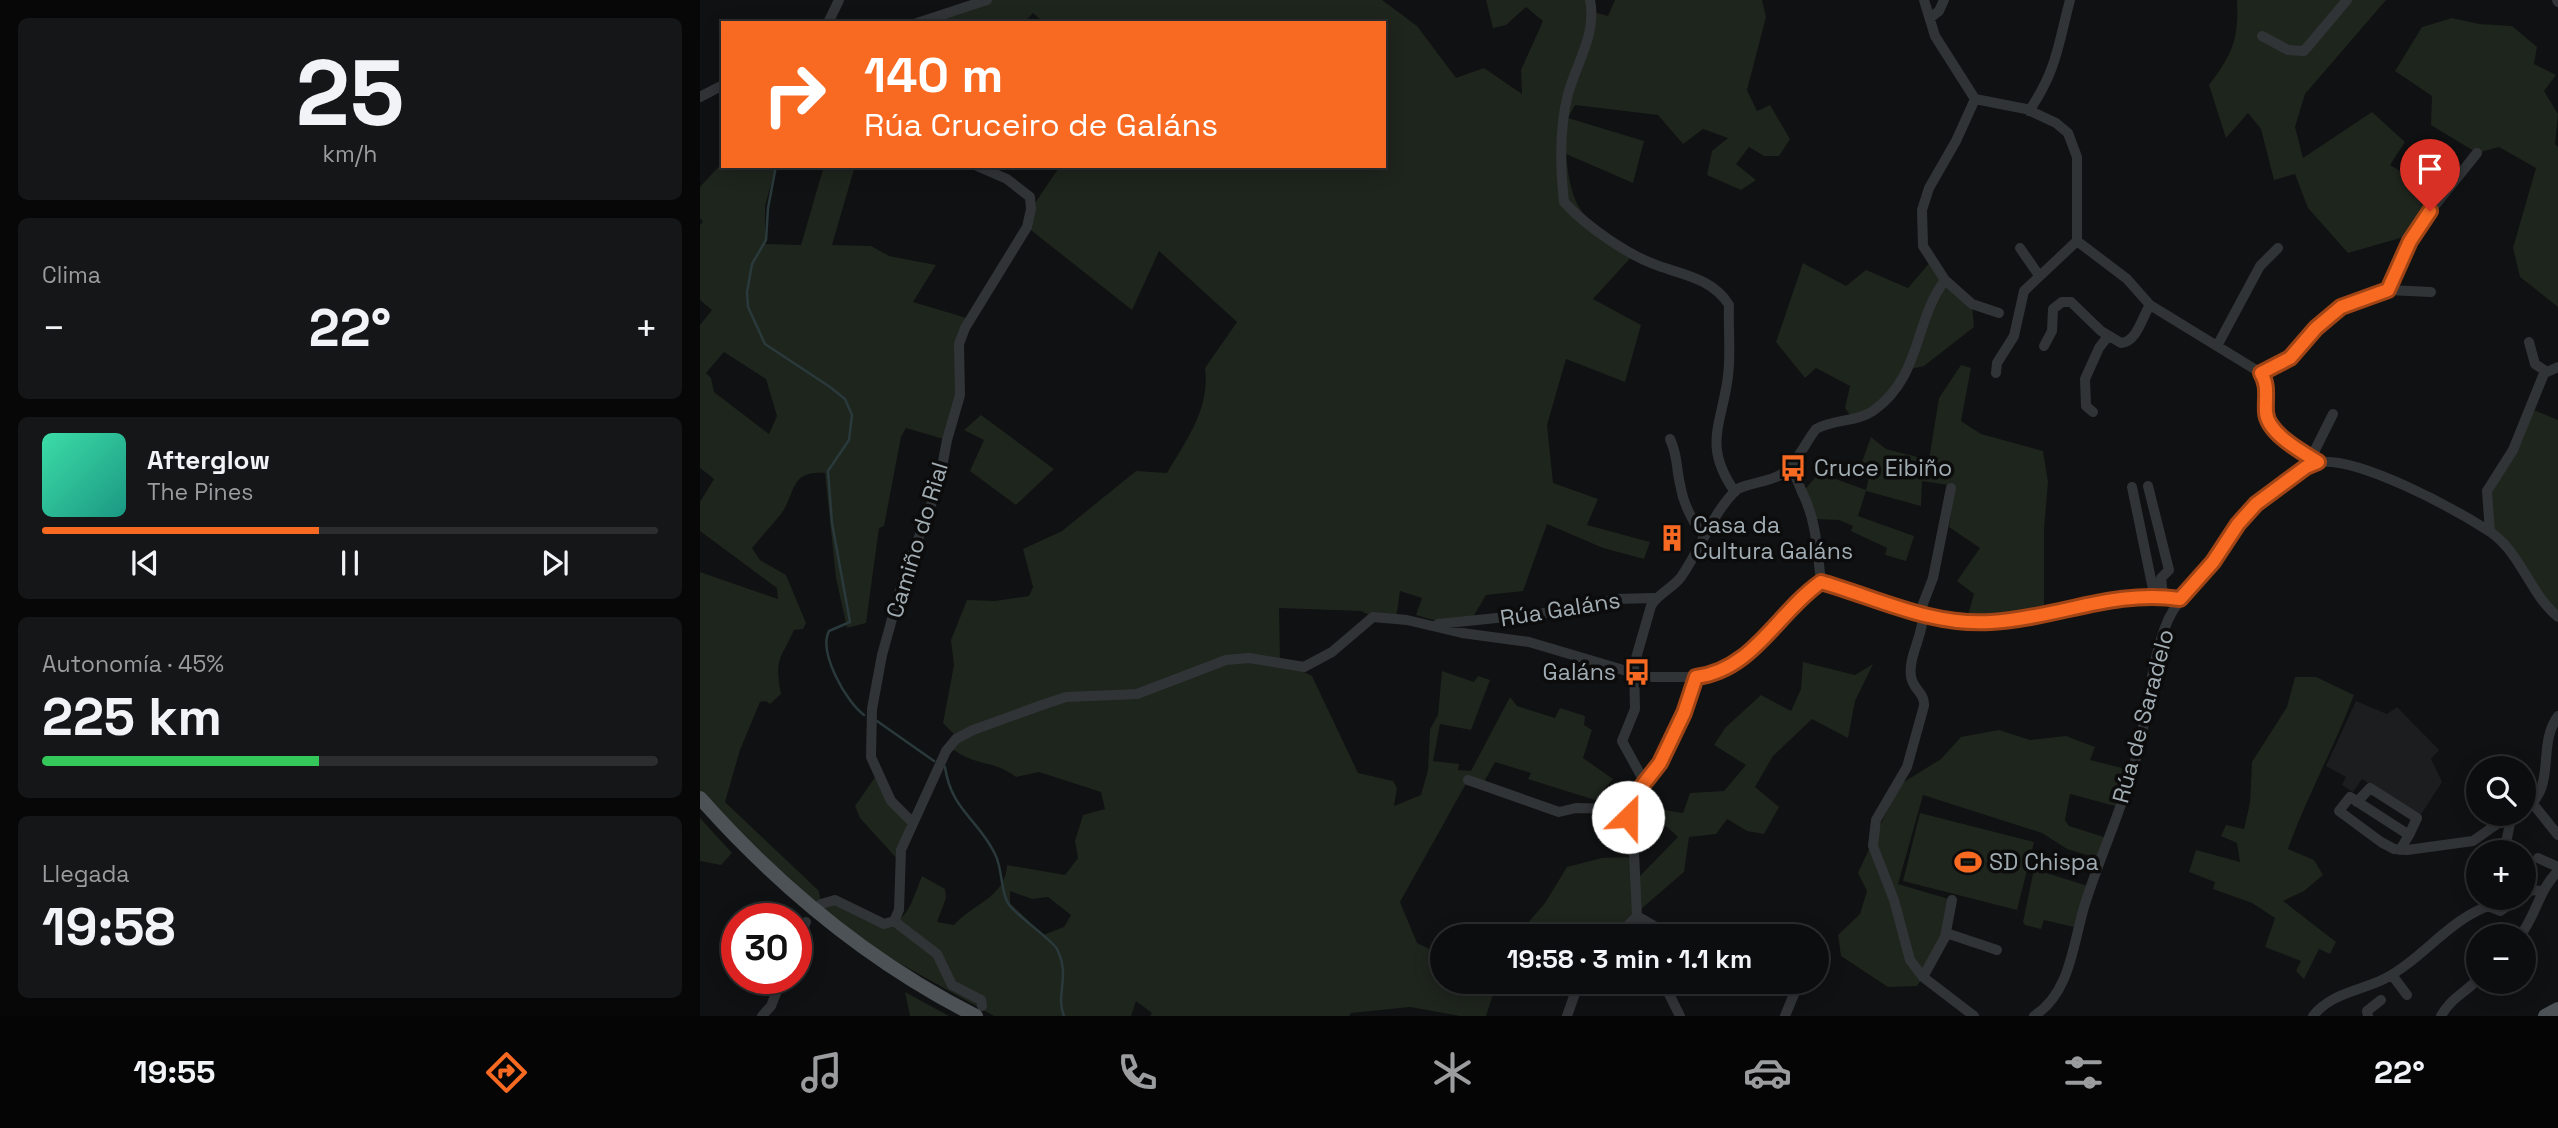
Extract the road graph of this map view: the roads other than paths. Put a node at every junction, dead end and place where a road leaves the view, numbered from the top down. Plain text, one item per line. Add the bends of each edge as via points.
1 (839, 0) edge
2 (987, 0) edge
3 (1590, 0) edge
4 (1924, 0) edge
5 (1944, 0) edge
6 (2070, 0) edge
7 (2347, 0) edge
8 (1930, 18) junction
9 (829, 21) edge
10 (923, 21) edge
11 (2262, 36) dead end
12 (721, 86) edge
13 (700, 97) edge
14 (1975, 99) junction
15 (2029, 111) junction
16 (2477, 153) dead end
17 (982, 168) edge
18 (2077, 241) junction
19 (2020, 248) dead end
20 (2277, 248) dead end
21 (2038, 274) junction
22 (1945, 280) junction
23 (2388, 290) junction
24 (2431, 292) dead end
25 (2150, 305) junction
26 (1999, 313) dead end
27 (2108, 336) junction
28 (2529, 342) dead end
29 (2044, 346) dead end
30 (2217, 346) junction
31 (2558, 367) edge
32 (2545, 371) junction
33 (1996, 373) dead end
34 (2261, 373) junction
35 (2093, 412) dead end
36 (2333, 414) dead end
37 (1670, 439) dead end
38 (2314, 460) junction
39 (1789, 469) junction
40 (2148, 486) dead end
41 (2132, 487) dead end
42 (1951, 488) dead end
43 (1735, 492) junction
44 (2490, 532) junction
45 (1704, 536) junction
46 (1821, 582) junction
47 (2158, 595) junction
48 (1654, 598) junction
49 (2180, 599) junction
50 (2172, 612) junction
51 (1921, 615) junction
52 (2558, 617) edge
53 (1463, 628) junction
54 (1635, 674) junction
55 (1696, 677) junction
56 (2558, 716) edge
57 (1468, 780) dead end
58 (1645, 783) junction
59 (2536, 795) edge
60 (700, 798) edge
61 (2357, 802) junction
62 (1624, 809) junction
63 (2536, 814) edge
64 (913, 823) junction
65 (2494, 826) edge
66 (2409, 835) junction
67 (2558, 835) edge
68 (2400, 850) junction
69 (2538, 858) dead end
70 (2558, 869) edge
71 (2536, 889) edge
72 (2541, 891) junction
73 (1952, 900) dead end
74 (821, 904) dead end
75 (2479, 910) edge
76 (1637, 916) junction
77 (894, 921) junction
78 (1629, 924) edge
79 (1651, 924) edge
80 (2528, 924) edge
81 (1946, 933) junction
82 (1997, 950) dead end
83 (2392, 975) junction
84 (1923, 977) junction
85 (2466, 991) edge
86 (776, 994) edge
87 (1575, 994) edge
88 (1669, 994) edge
89 (1794, 994) edge
90 (2407, 995) dead end
91 (2381, 1000) dead end
92 (2558, 1009) edge
93 (979, 1011) edge
94 (762, 1016) edge
95 (1567, 1016) edge
96 (1680, 1016) edge
97 (1785, 1016) edge
98 (1974, 1016) edge
99 (2035, 1016) edge
100 (2313, 1016) edge
101 (2368, 1016) edge
102 (2441, 1016) edge
103 (2544, 1016) edge

1 - 9 street
2 - 10 street
3 - 43 street via 1592,25 1562,121 1564,202 1581,220 1623,248 1659,266 1683,271 1724,296 1729,305 1728,373 1716,441 1725,478
4 - 8 street
5 - 8 street
6 - 15 street via 2058,57
7 - 11 street via 2304,51 2288,50
8 - 14 street
12 - 13 street
14 - 15 street
14 - 22 street via 1922,210 1923,246
15 - 18 street via 2063,128 2076,148
16 - 23 street via 2419,225
17 - 64 street, Camiño do Rial via 1030,197 1031,209 1027,227 959,344 960,395 939,483 911,556 875,686 871,757 891,801
18 - 21 street
18 - 25 street via 2127,279
19 - 21 street
20 - 30 street via 2260,266
21 - 33 street via 2024,291 2014,336
22 - 26 street via 1972,304
22 - 39 street via 1930,303 1900,386 1871,412 1816,429
23 - 24 street
23 - 34 street via 2341,307 2290,358
25 - 27 street via 2130,341 2121,343
25 - 30 street
27 - 29 street via 2066,301 2053,309 2054,326
27 - 35 street via 2085,379 2086,406
28 - 32 street via 2535,364
30 - 34 street
31 - 32 street
32 - 44 street via 2513,450 2487,491
34 - 38 street via 2268,420
36 - 38 street
37 - 45 street via 1678,454 1679,483 1690,516
38 - 44 street via 2369,472 2446,506
38 - 49 street, Rúa de Saradelo via 2256,504
39 - 43 street
39 - 46 street via 1814,519
40 - 47 street via 2169,570 2161,578
41 - 47 street
42 - 51 street
43 - 45 street via 1713,516
44 - 52 street via 2518,561
45 - 48 street via 1674,587
46 - 51 street
46 - 55 street via 1751,653 1735,665
47 - 49 street
47 - 50 street
47 - 51 street via 2120,597 2027,619 1966,622
48 - 53 street, Rúa Galáns via 1615,599
48 - 54 street, Rúa Galáns via 1637,651
49 - 50 street, Rúa de Saradelo
50 - 99 street, Rúa de Saradelo via 2161,637 2133,770 2085,902 2062,985 2052,1003
51 - 84 street via 1921,636 1910,672 1924,706 1907,767 1880,812 1873,839 1910,960
53 - 54 street via 1529,642
53 - 64 street via 1373,617 1332,652 1304,667 1249,658 1226,660 1137,694 1066,697 956,739
54 - 55 street
54 - 58 street, Rúa Galáns via 1635,709 1622,741
55 - 58 street via 1663,757
56 - 59 street via 2546,739 2544,783
57 - 62 street via 1559,812
58 - 62 street
60 - 93 main road via 766,870 879,960
61 - 66 street
61 - 66 street via 2370,788 2417,818
61 - 68 street via 2350,797 2339,811
62 - 76 street via 1633,832
63 - 67 street
64 - 77 street via 901,850 899,910
65 - 68 street via 2466,843
66 - 68 street
69 - 70 street
70 - 72 street
71 - 72 street
72 - 80 street
73 - 81 street
74 - 77 street via 835,900 884,924
75 - 83 street
76 - 78 street
76 - 79 street
77 - 93 street via 937,954 952,985 981,1000
81 - 82 street
81 - 84 street
83 - 90 street
83 - 100 street via 2335,997
84 - 98 street
85 - 102 street via 2458,994
86 - 94 street
87 - 95 street
88 - 96 street
89 - 97 street
91 - 101 street via 2367,1011
92 - 103 main road

